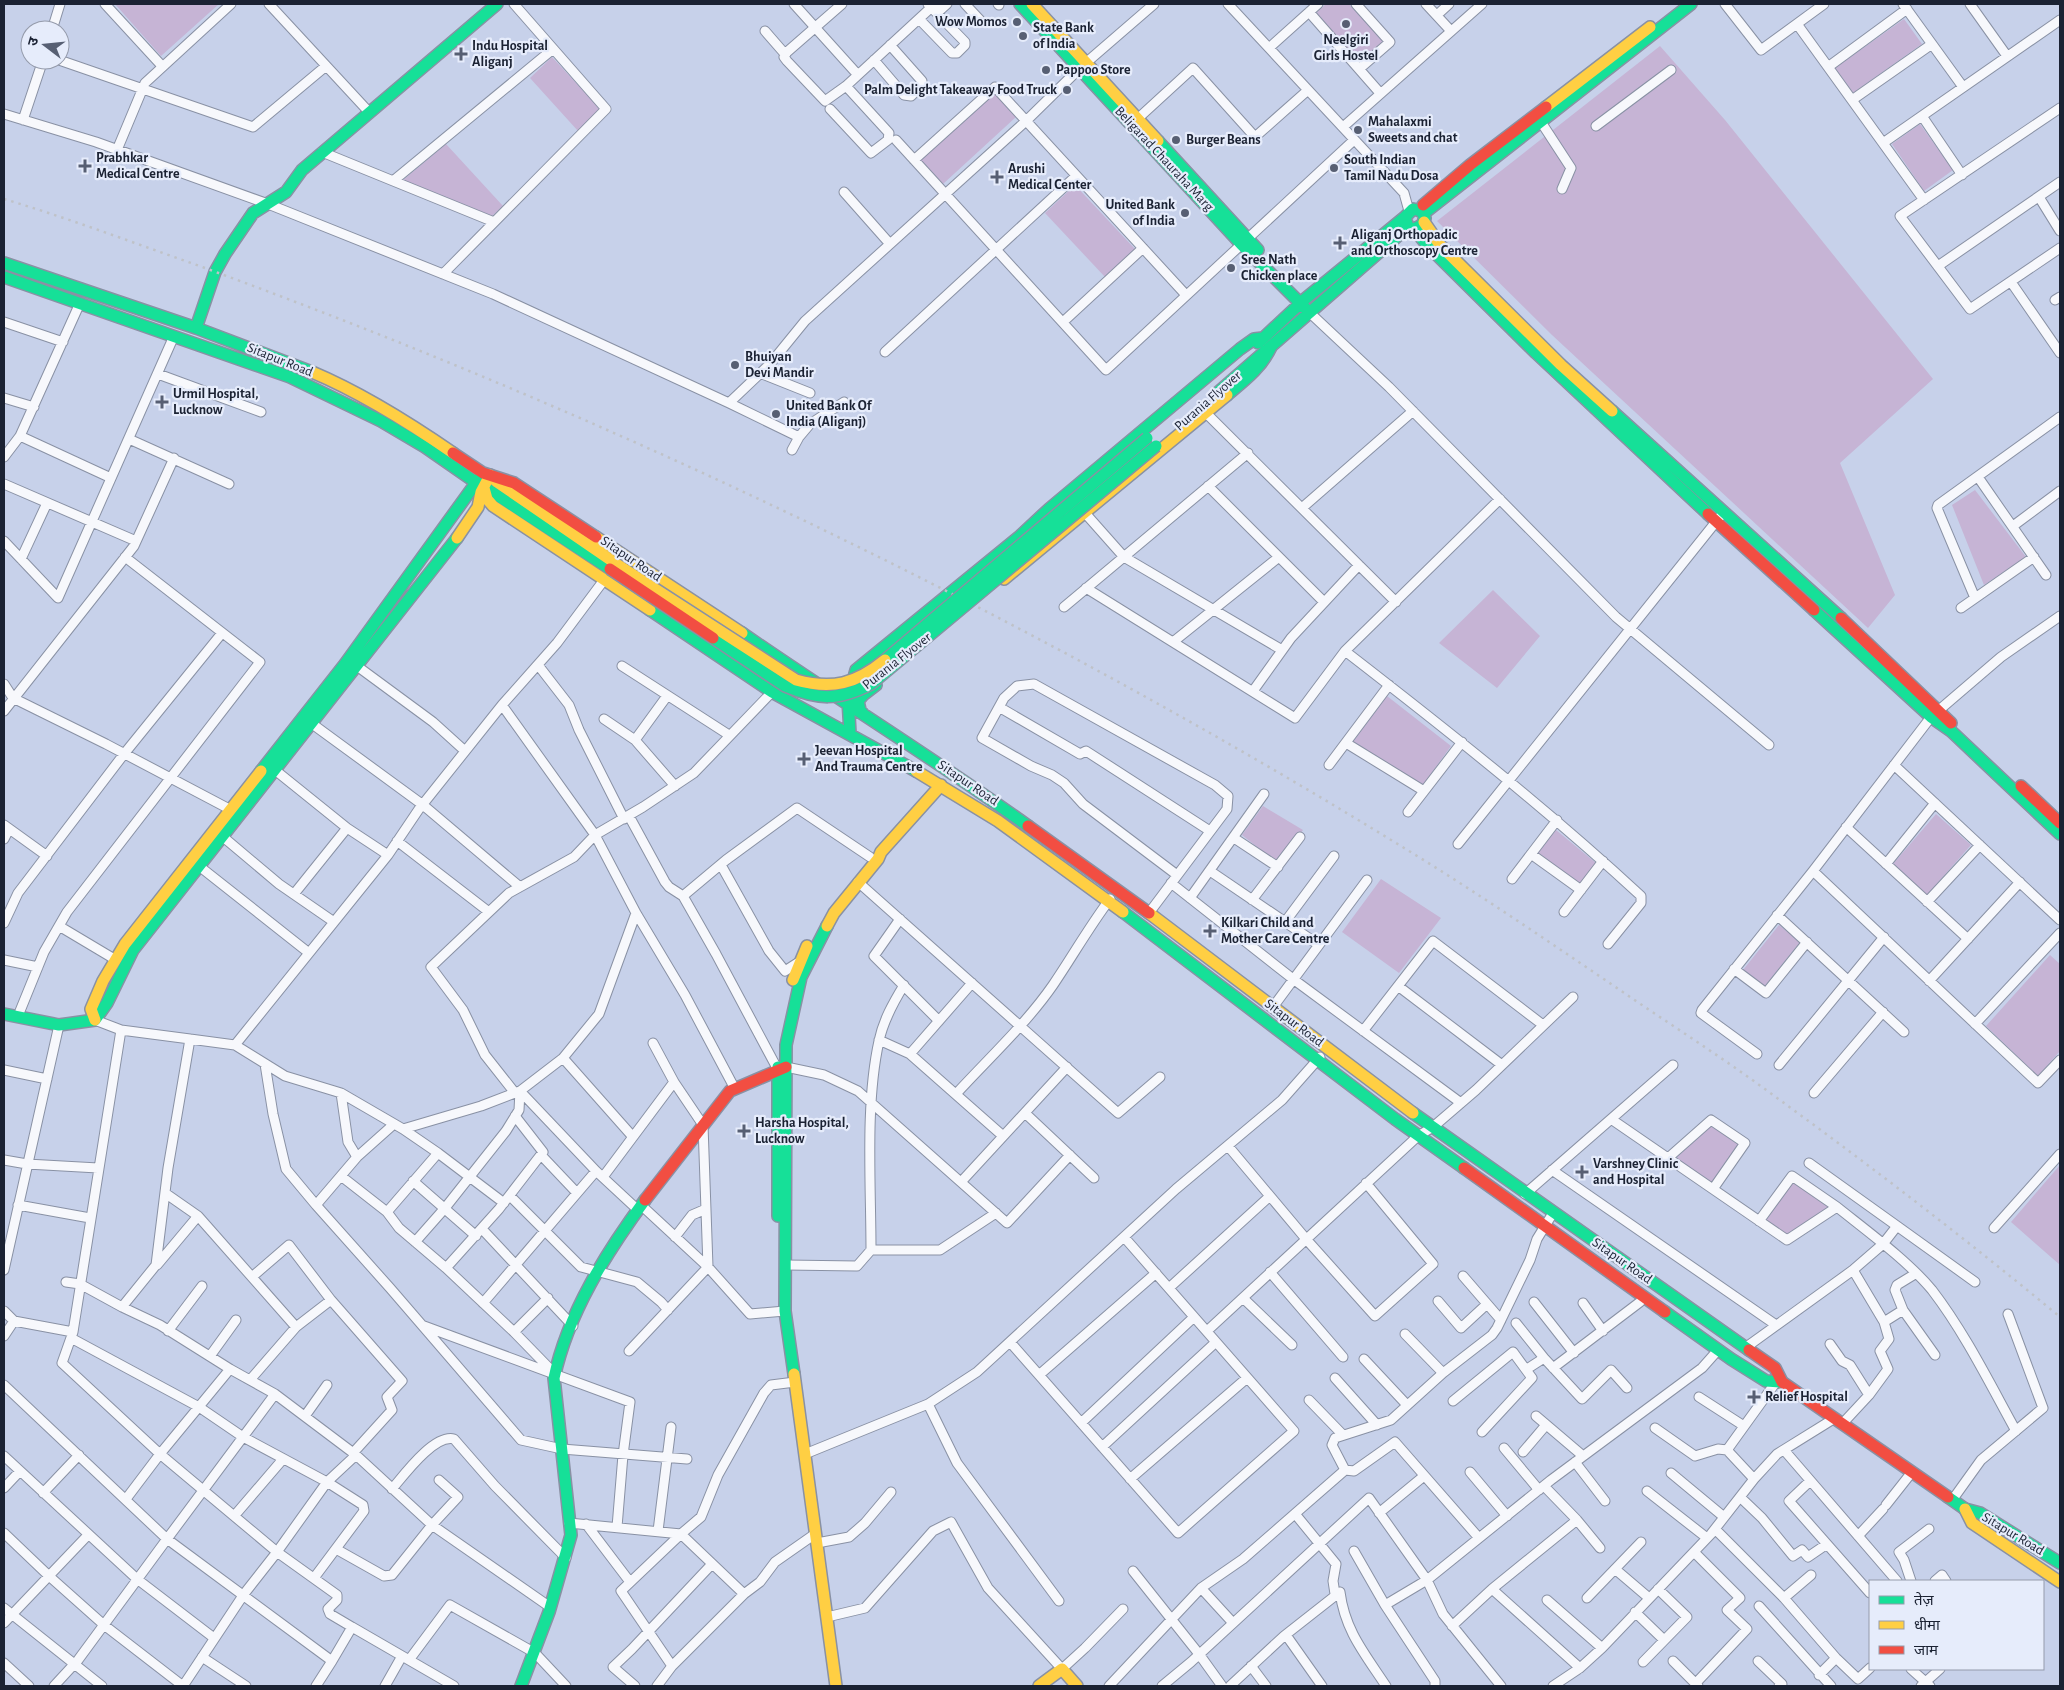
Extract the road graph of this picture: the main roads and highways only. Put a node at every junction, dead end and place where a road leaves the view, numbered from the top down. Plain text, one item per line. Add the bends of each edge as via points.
1 (497, 4) edge
2 (1021, 4) edge
3 (1032, 4) edge
4 (1679, 4) edge
5 (1691, 4) edge
6 (1084, 65) junction
7 (1489, 156) junction
8 (1415, 219) junction
9 (4, 263) edge
10 (6, 281) edge
11 (1302, 302) junction
12 (1309, 312) junction
13 (196, 328) junction
14 (1267, 343) junction
15 (484, 479) junction
16 (1005, 548) junction
17 (1022, 566) junction
18 (610, 571) junction
19 (849, 706) junction
20 (864, 716) junction
21 (850, 733) junction
22 (941, 785) junction
23 (235, 812) junction
24 (2060, 830) edge
25 (876, 854) junction
26 (4, 1008) edge
27 (4, 1014) edge
28 (95, 1020) junction
29 (62, 1025) junction
30 (782, 1069) junction
31 (786, 1311) junction
32 (1779, 1382) junction
33 (1965, 1509) junction
34 (2060, 1562) edge
35 (2060, 1582) edge
36 (521, 1686) edge
37 (836, 1686) edge
38 (1039, 1686) edge
39 (1077, 1686) edge

1 - 13 main road via 322,152 302,170 286,192 253,213 214,272
2 - 6 main road, Beligarad Chauraha Marg
3 - 6 main road
4 - 7 main road
5 - 7 main road via 1541,122
6 - 11 main road, Beligarad Chauraha Marg
7 - 8 main road
8 - 11 main road
8 - 12 main road
8 - 24 main road via 1719,516 1842,619 1934,714
9 - 13 main road, Sitapur Road
10 - 15 main road, Sitapur Road via 80,303 290,377 381,421
11 - 12 main road, Beligarad Chauraha Marg
11 - 14 main road
12 - 14 main road
13 - 15 main road, Sitapur Road via 335,382 405,420
14 - 16 main road via 1254,339
14 - 17 main road via 1266,360 1255,372
14 - 18 main road, Purania Flyover, bridge via 1147,438 878,666 853,682 837,686 811,685 796,680
14 - 18 main road, Purania Flyover, bridge via 1156,446 871,684 849,695 824,698 785,686
15 - 18 main road, Purania Flyover via 497,482
15 - 18 main road, Sitapur Road via 487,499 493,506
15 - 19 main road, Sitapur Road via 506,479 514,483
15 - 23 main road
15 - 23 main road via 478,507 466,527 275,770
16 - 17 main road
16 - 19 main road via 856,670
17 - 20 main road via 860,697 858,707
18 - 21 main road, Sitapur Road via 772,692
19 - 20 main road, Sitapur Road
19 - 21 main road
20 - 32 main road, Sitapur Road via 953,772 1149,913 1525,1194 1775,1368
21 - 22 main road, Sitapur Road
22 - 25 main road
22 - 32 main road, Sitapur Road via 998,821 1108,901 1418,1136 1643,1297 1766,1381
23 - 28 main road via 200,866 133,950
23 - 28 main road via 125,944 91,1009
25 - 30 main road via 878,859 834,913 813,950 802,977
25 - 30 main road via 827,913 799,962 782,1027
26 - 29 main road via 54,1019
27 - 29 main road
28 - 29 main road
30 - 31 main road
30 - 31 main road via 777,1105 780,1300
30 - 36 main road via 730,1091 621,1232 585,1294 555,1374 571,1535 550,1607
31 - 37 main road
32 - 33 main road, Sitapur Road
33 - 34 main road, Sitapur Road via 1980,1513
33 - 35 main road, Sitapur Road via 1972,1523
38 - 39 main road via 1062,1669

